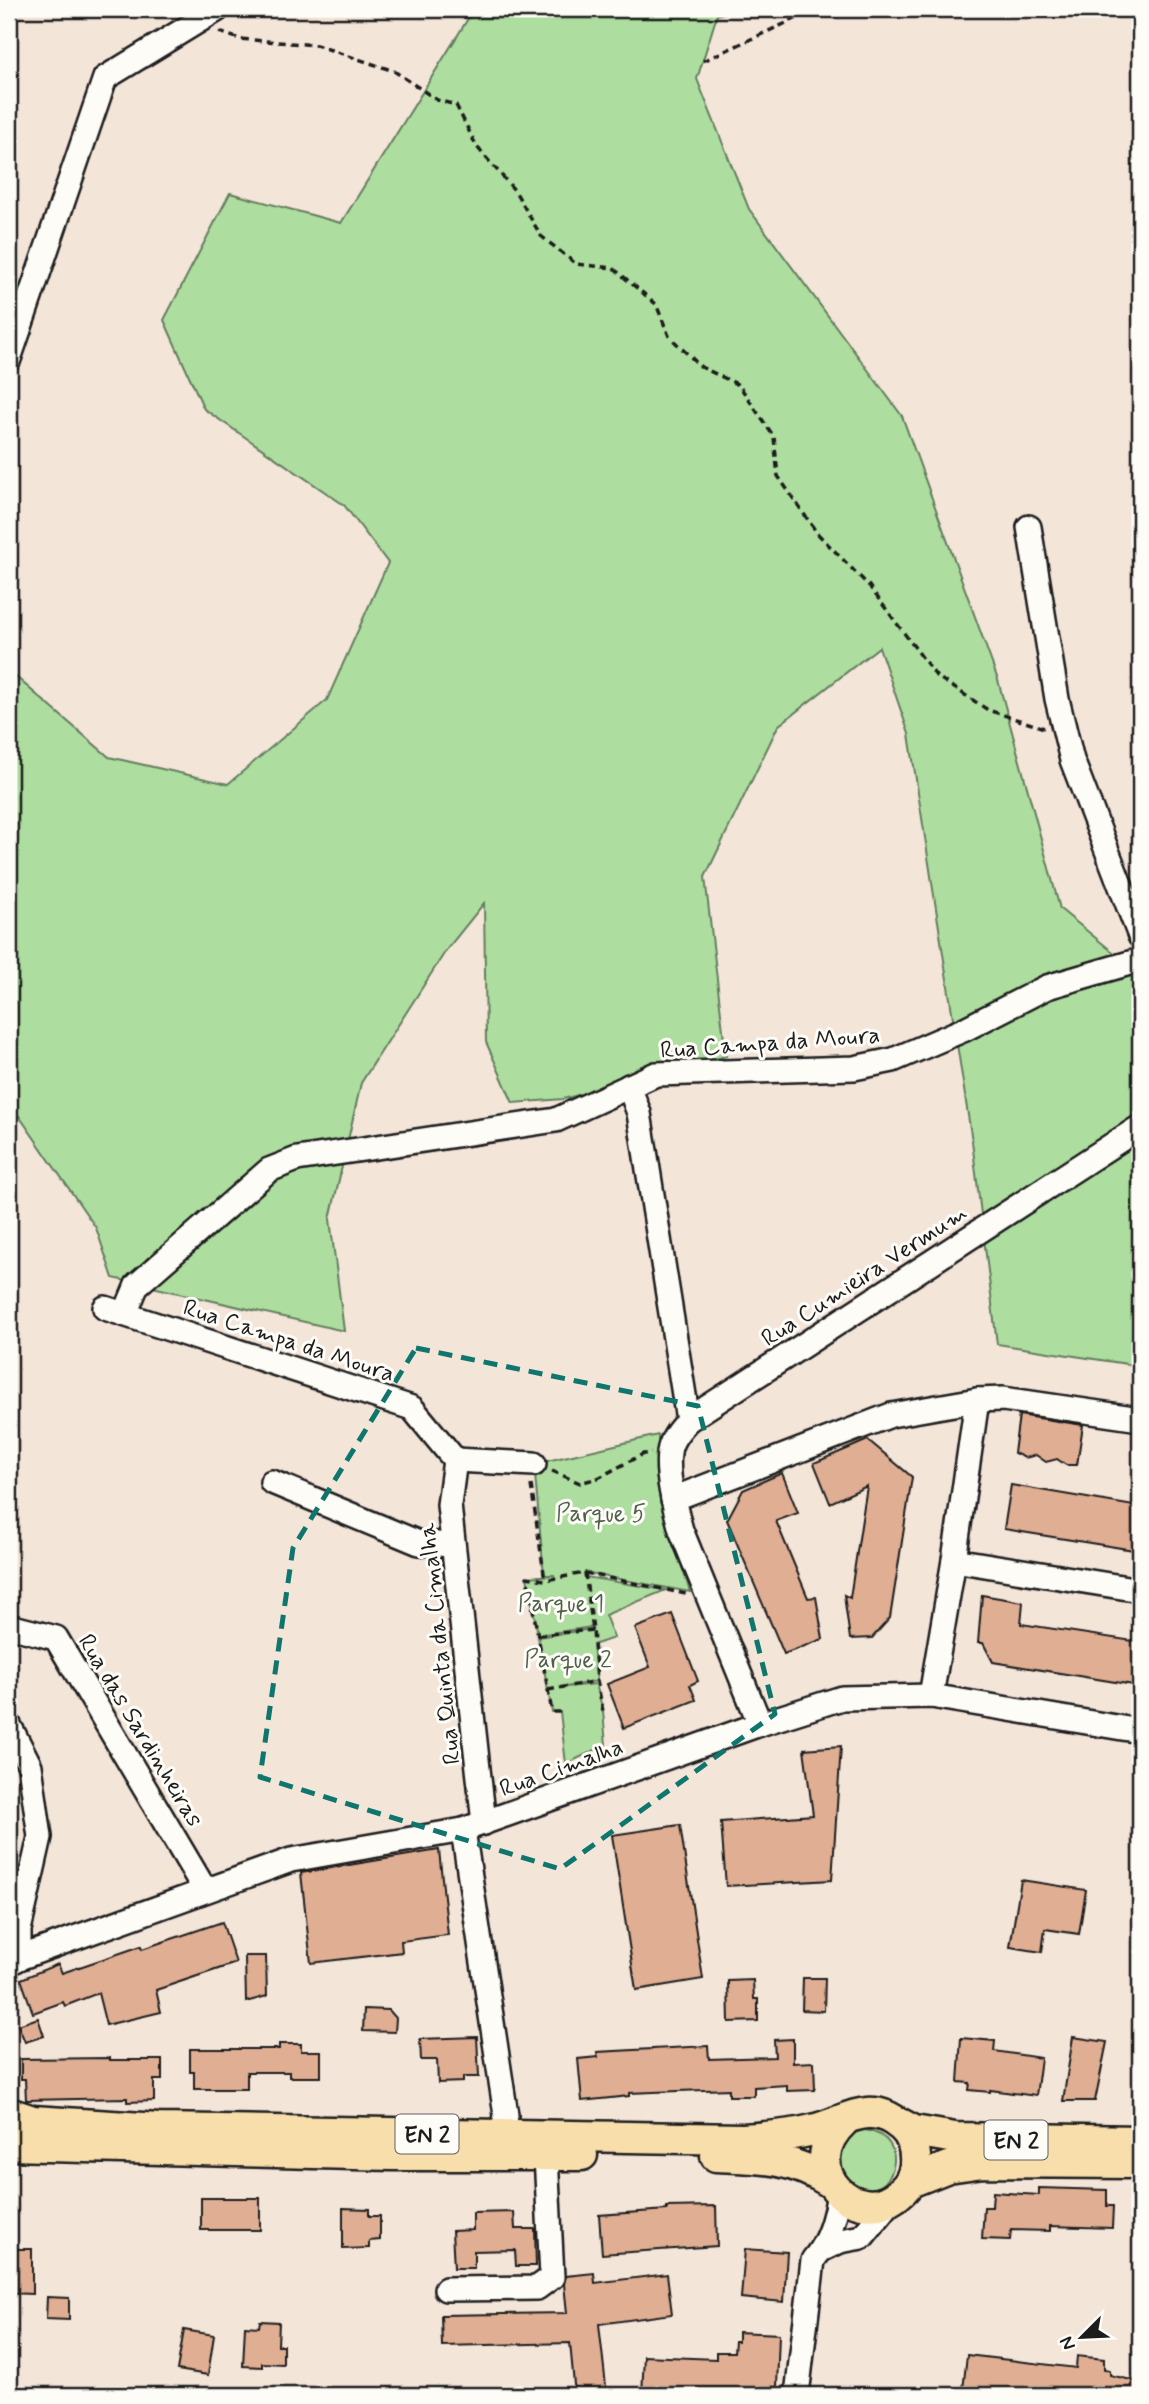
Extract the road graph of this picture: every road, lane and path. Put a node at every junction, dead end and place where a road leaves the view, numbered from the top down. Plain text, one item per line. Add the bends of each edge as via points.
1 (218, 9) edge
2 (817, 9) edge
3 (194, 24) junction
4 (703, 61) dead end
5 (9, 359) edge
6 (1029, 527) dead end
7 (1066, 735) junction
8 (1140, 936) edge
9 (1140, 960) edge
10 (629, 1086) junction
11 (1140, 1127) edge
12 (977, 1400) junction
13 (1140, 1419) edge
14 (688, 1420) junction
15 (668, 1452) junction
16 (455, 1460) junction
17 (531, 1464) junction
18 (272, 1482) dead end
19 (673, 1499) junction
20 (453, 1545) junction
21 (954, 1560) junction
22 (584, 1573) junction
23 (545, 1580) junction
24 (1140, 1590) edge
25 (711, 1599) junction
26 (9, 1626) edge
27 (593, 1630) junction
28 (538, 1635) junction
29 (597, 1681) junction
30 (548, 1690) junction
31 (931, 1696) junction
32 (603, 1711) dead end
33 (560, 1712) dead end
34 (760, 1724) junction
35 (9, 1725) edge
36 (1140, 1731) edge
37 (473, 1826) junction
38 (205, 1890) junction
39 (14, 1961) edge
40 (9, 2113) edge
41 (895, 2120) junction
42 (844, 2121) junction
43 (503, 2134) junction
44 (1140, 2141) edge
45 (9, 2145) edge
46 (546, 2155) junction
47 (1140, 2163) edge
48 (835, 2188) junction
49 (902, 2190) junction
50 (823, 2249) junction
51 (446, 2289) dead end
52 (797, 2395) edge

1 - 3 street
2 - 4 path
3 - 5 street via 105,79
3 - 7 path via 240,39 316,45 394,71 438,100 457,105 477,147 515,191 541,236 576,264 613,268 656,304 669,336 701,367 739,385 774,437 778,476 817,533 869,586 936,676 988,710
6 - 7 street
7 - 8 street
9 - 10 street, Rua Campa da Moura via 1047,987 893,1060 854,1068 656,1074
10 - 14 street via 639,1113
10 - 16 street, Rua Campa da Moura via 556,1120 297,1159 269,1170 137,1285 115,1311 412,1408
11 - 14 street, Rua Cumieira Vermum
12 - 13 street via 1003,1399
12 - 19 street via 891,1415
12 - 21 street
14 - 15 street, Rua Cumieira Vermum
15 - 17 path via 643,1454 580,1483
15 - 19 street
16 - 17 street
16 - 20 street, Rua Quinta da Cimalha via 449,1505
17 - 23 path
18 - 20 street via 419,1543
19 - 25 street via 681,1530
20 - 37 street, Rua Quinta da Cimalha
21 - 24 street
21 - 31 street
22 - 23 path
22 - 25 path
22 - 27 path
23 - 28 path via 527,1577
25 - 34 street
26 - 38 street, Rua das Sardinheiras via 56,1639
27 - 28 path
27 - 29 path
28 - 30 path
29 - 30 path
29 - 32 path
30 - 33 path via 552,1712
31 - 34 street, Rua Cimalha via 842,1698
31 - 36 street, Rua Cimalha
34 - 37 street, Rua Cimalha
35 - 39 street via 30,1766 40,1837
37 - 38 street, Rua Cimalha via 291,1860
37 - 43 street, Rua Quinta da Cimalha via 506,2115
38 - 39 street, Rua Cimalha
40 - 43 main road, EN 2 via 33,2121 145,2128
41 - 42 main road, EN 2 via 869,2113
41 - 44 main road, EN 2 via 914,2131 955,2138
41 - 49 main road via 912,2141 915,2155 915,2169
42 - 43 main road, EN 2 via 812,2130 742,2138
42 - 48 main road via 834,2130 824,2155
45 - 46 main road, EN 2
46 - 48 main road, EN 2 via 784,2161 809,2169
46 - 51 street via 552,2277 537,2288
47 - 49 main road, EN 2 via 983,2162 948,2167
48 - 49 main road, EN 2 via 866,2205 880,2204
48 - 50 street via 832,2227
49 - 50 street via 862,2237
50 - 52 street via 813,2260

